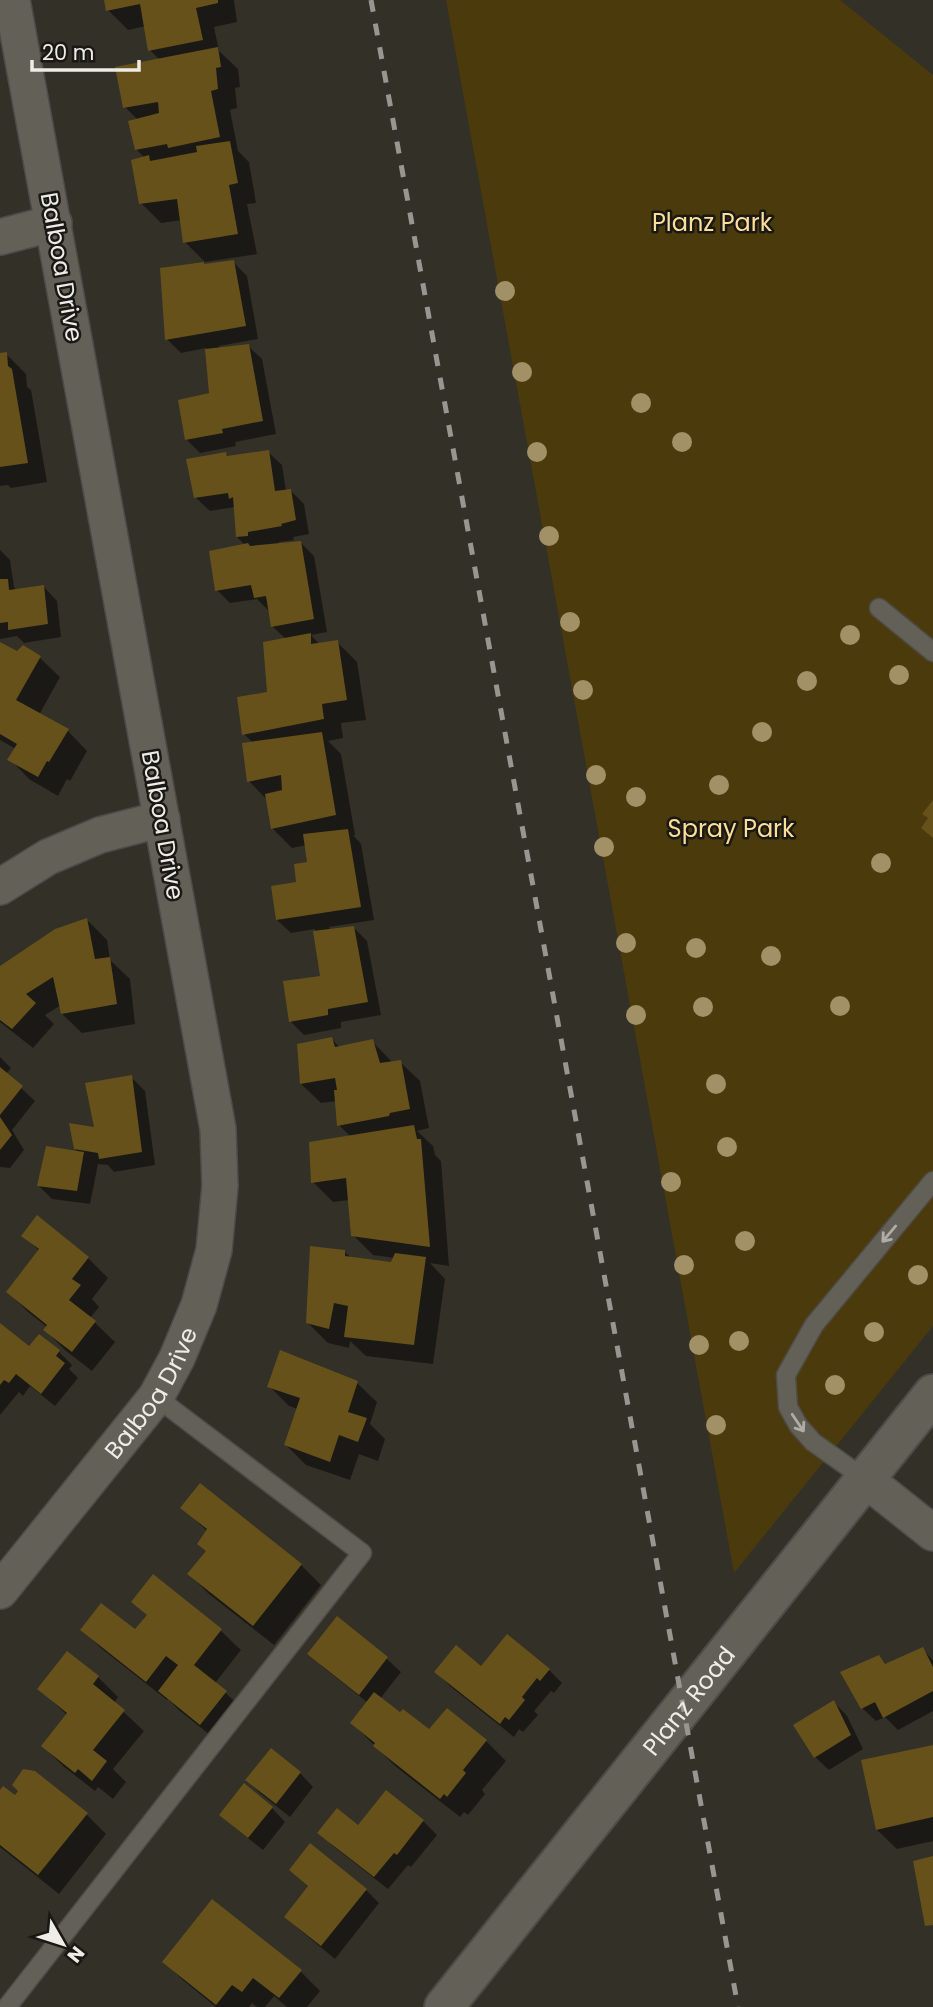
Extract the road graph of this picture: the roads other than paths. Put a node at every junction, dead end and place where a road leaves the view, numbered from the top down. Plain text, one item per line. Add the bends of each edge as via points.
1 (12, 0) edge
2 (54, 223) junction
3 (0, 237) edge
4 (879, 608) dead end
5 (933, 652) edge
6 (162, 819) junction
7 (0, 887) edge
8 (933, 1181) edge
9 (933, 1394) edge
10 (156, 1397) junction
11 (865, 1479) junction
12 (933, 1533) edge
13 (0, 1591) edge
14 (7, 2007) edge
15 (444, 2007) edge

1 - 2 street, Balboa Drive
2 - 3 street
2 - 6 street, Balboa Drive
4 - 5 lane
6 - 7 street via 100,835 48,858
6 - 10 street, Balboa Drive via 218,1129 220,1186 214,1250 199,1305
8 -> 11 lane via 814,1325 786,1375 788,1407 798,1425 813,1442
9 - 11 street, Planz Road
10 - 13 street, Balboa Drive
10 - 14 lane via 362,1553
11 - 12 street
11 - 15 street, Planz Road

